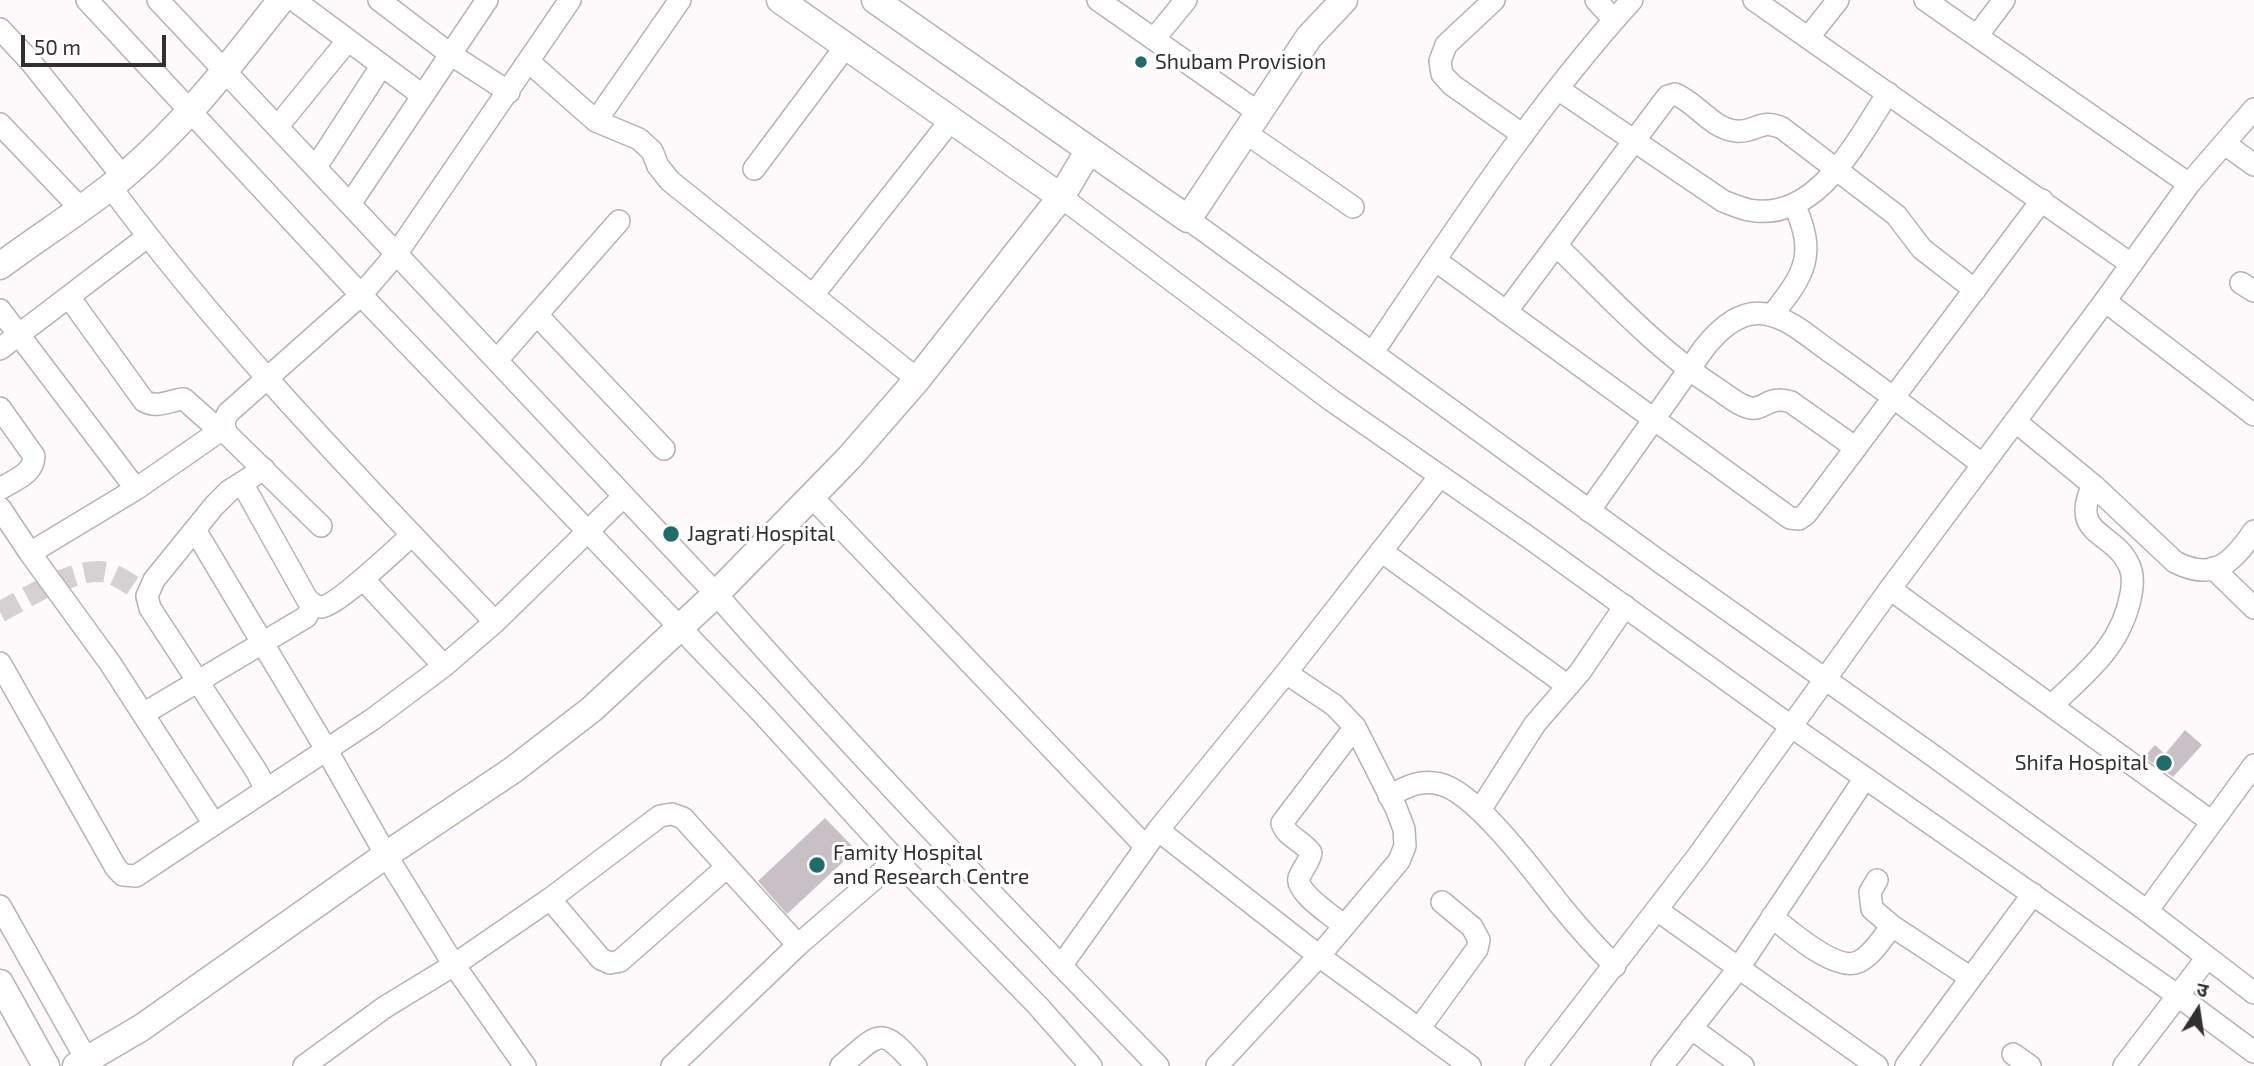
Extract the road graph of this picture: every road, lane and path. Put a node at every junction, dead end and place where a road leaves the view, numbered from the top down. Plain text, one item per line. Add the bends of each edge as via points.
1 (87, 0) edge
2 (158, 0) edge
3 (281, 0) edge
4 (294, 0) edge
5 (379, 0) edge
6 (487, 0) edge
7 (570, 0) edge
8 (680, 0) edge
9 (780, 0) edge
10 (1098, 0) edge
11 (1186, 0) edge
12 (1344, 0) edge
13 (1494, 0) edge
14 (1596, 0) edge
15 (1632, 0) edge
16 (1754, 0) edge
17 (1838, 0) edge
18 (1925, 0) edge
19 (2004, 0) edge
20 (885, 3) edge
21 (1614, 20) junction
22 (0, 29) edge
23 (1978, 36) junction
24 (1808, 38) junction
25 (348, 40) junction
26 (1154, 40) junction
27 (846, 47) junction
28 (450, 54) junction
29 (529, 62) junction
30 (382, 65) junction
31 (226, 70) junction
32 (1558, 89) junction
33 (509, 92) junction
34 (1888, 93) junction
35 (422, 94) junction
36 (2254, 110) edge
37 (189, 111) junction
38 (951, 120) junction
39 (596, 121) junction
40 (1253, 123) junction
41 (0, 124) edge
42 (278, 126) junction
43 (1523, 135) junction
44 (1632, 141) junction
45 (2225, 144) junction
46 (1089, 150) junction
47 (2254, 165) edge
48 (316, 167) junction
49 (754, 169) dead end
50 (1838, 169) junction
51 (117, 181) junction
52 (2189, 184) junction
53 (1060, 197) junction
54 (2042, 200) junction
55 (350, 204) junction
56 (1794, 204) junction
57 (1353, 207) dead end
58 (80, 209) junction
59 (1188, 219) junction
60 (619, 221) dead end
61 (147, 237) junction
62 (1556, 245) junction
63 (397, 253) junction
64 (1435, 260) junction
65 (2131, 264) junction
66 (0, 266) edge
67 (1975, 290) junction
68 (361, 295) junction
69 (813, 295) junction
70 (69, 297) junction
71 (2105, 301) junction
72 (0, 310) edge
73 (1506, 313) junction
74 (537, 315) junction
75 (1772, 315) junction
76 (20, 335) junction
77 (0, 349) edge
78 (1373, 352) junction
79 (497, 360) junction
80 (1687, 370) junction
81 (268, 379) junction
82 (917, 379) junction
83 (1895, 397) junction
84 (0, 408) edge
85 (2254, 415) edge
86 (1654, 419) junction
87 (2015, 421) junction
88 (222, 430) junction
89 (1856, 448) junction
90 (664, 449) dead end
91 (1983, 465) junction
92 (264, 469) junction
93 (1440, 476) junction
94 (242, 483) junction
95 (2092, 485) junction
96 (0, 489) edge
97 (136, 489) junction
98 (810, 495) junction
99 (624, 496) junction
100 (0, 508) edge
101 (1589, 511) junction
102 (321, 526) dead end
103 (195, 530) junction
104 (590, 531) junction
105 (2254, 531) edge
106 (412, 535) junction
107 (1381, 551) junction
108 (30, 553) junction
109 (2213, 568) junction
110 (363, 579) junction
111 (1890, 589) junction
112 (716, 594) junction
113 (313, 605) junction
114 (1625, 606) junction
115 (2254, 608) edge
116 (495, 622) junction
117 (681, 627) junction
118 (261, 643) junction
119 (0, 663) edge
120 (444, 666) junction
121 (1286, 673) junction
122 (1826, 678) junction
123 (197, 680) junction
124 (1568, 686) junction
125 (2052, 705) junction
126 (143, 713) junction
127 (1355, 727) junction
128 (1792, 727) junction
129 (326, 750) junction
130 (2254, 765) edge
131 (1866, 778) junction
132 (266, 790) junction
133 (1389, 796) junction
134 (1480, 810) junction
135 (2212, 822) junction
136 (215, 824) junction
137 (1152, 839) junction
138 (386, 855) junction
139 (896, 860) junction
140 (727, 867) junction
141 (1877, 880) dead end
142 (2033, 894) junction
143 (550, 899) junction
144 (1442, 902) dead end
145 (0, 906) edge
146 (1657, 910) junction
147 (2147, 911) junction
148 (1772, 917) junction
149 (1343, 925) junction
150 (1892, 926) junction
151 (798, 945) junction
152 (1319, 956) junction
153 (2206, 958) junction
154 (454, 965) junction
155 (1061, 966) junction
156 (1615, 966) junction
157 (1738, 968) junction
158 (1971, 978) junction
159 (0, 983) edge
160 (2254, 993) edge
161 (2177, 995) junction
162 (1692, 1028) junction
163 (1419, 1030) junction
164 (2254, 1052) edge
165 (84, 1064) edge
166 (46, 1066) edge
167 (304, 1066) edge
168 (525, 1066) edge
169 (672, 1066) edge
170 (841, 1066) edge
171 (916, 1066) edge
172 (1091, 1066) edge
173 (1158, 1066) edge
174 (1217, 1066) edge
175 (1469, 1066) edge
176 (1536, 1066) edge
177 (1662, 1066) edge
178 (1743, 1066) edge
179 (1877, 1066) edge
180 (1906, 1066) edge
181 (2124, 1066) edge

1 - 37 street
2 - 31 street
3 - 31 street
4 - 25 street
5 - 28 street
6 - 28 street
7 - 29 street
8 - 39 street
9 - 27 street
10 - 26 street
11 - 26 street
12 - 40 street via 1309,37
13 - 43 street via 1446,45 1440,61 1442,74
14 - 21 street
15 - 21 street
16 - 24 street
17 - 24 street
18 - 23 street
19 - 23 street
20 - 46 street
21 - 32 street
22 - 51 street via 30,61
23 - 52 street
24 - 34 street
25 - 30 street
25 - 42 street
26 - 40 street
27 - 38 street
27 - 49 street
28 - 33 street
28 - 35 street
29 - 33 street
29 - 39 street
30 - 35 street
30 - 48 street
31 - 37 street
31 - 42 street
32 - 43 street
32 - 44 street
33 - 63 street
34 - 50 street
34 - 54 street
35 - 55 street
36 - 45 street
37 - 51 street
37 - 68 street
38 - 53 street
38 - 69 street
39 - 69 street via 639,139 670,181
40 - 57 street
40 - 59 street
41 - 58 street
42 - 48 street
43 - 64 street
44 - 50 street via 1668,96 1675,94 1727,129 1748,130 1770,122
44 - 56 street via 1723,201 1749,210 1773,211
44 - 62 street
45 - 47 street
45 - 52 street
46 - 53 street
46 - 59 street
48 - 55 street
50 - 56 street
50 - 67 street via 1896,215 1922,249
51 - 58 street
51 - 61 street
52 - 65 street
53 - 82 street
53 - 93 street
54 - 65 street
54 - 67 street
55 - 63 street
56 - 75 street via 1804,227 1804,265 1796,285
58 - 66 street
59 - 78 street
60 - 74 street
61 - 70 street
61 - 81 street
62 - 73 street
62 - 80 street
63 - 68 street
63 - 79 street
64 - 73 street
64 - 78 street
65 - 71 street
67 - 83 street
68 - 81 street
68 - 104 street
69 - 82 street
70 - 76 street
70 - 88 street via 145,401 159,405 184,399
71 - 85 street
71 - 87 street
72 - 76 street
73 - 86 street
74 - 79 street
74 - 90 street
75 - 80 street via 1744,315 1720,329
75 - 83 street
76 - 77 street
76 - 97 street
78 - 101 street
79 - 99 street
80 - 86 street
80 - 89 street via 1745,407 1760,407 1780,398 1791,402
81 - 88 street via 228,413
81 - 106 street
82 - 98 street via 849,458
83 - 89 street
83 - 91 street
84 - 96 street via 34,456 30,471
86 - 89 street via 1790,518 1807,514
86 - 101 street
87 - 91 street
87 - 95 street
88 - 92 street
88 - 97 street
91 - 111 street
92 - 94 street
92 - 102 street
93 - 107 street
93 - 114 street
94 - 103 street via 214,506
94 - 113 street
95 - 109 street via 2175,562 2187,568
95 - 125 street via 2085,501 2087,518 2096,534 2120,551 2133,585 2127,615 2101,656
97 - 108 street
98 - 112 street
98 - 137 street
99 - 104 street
99 - 112 street
100 - 108 street
101 - 122 street
103 - 118 street
103 - 123 street via 154,580 148,596 150,608
104 - 116 street
104 - 117 street
105 - 109 street via 2231,562
106 - 110 street
106 - 116 street
107 - 121 street
107 - 124 street
108 - 126 street
109 - 115 street
110 - 113 street via 329,603
110 - 120 street
111 - 122 street
111 - 125 street
112 - 117 street
112 - 155 street via 803,693
113 - 118 street via 306,617
114 - 124 street
114 - 128 street
116 - 120 street
117 - 138 street via 592,709 513,770
117 - 139 street
118 - 123 street
118 - 129 street
119 - 136 street via 123,875 135,876
120 - 129 street
121 - 127 street via 1334,705
121 - 137 street
122 - 128 street
122 - 147 street
123 - 126 street
123 - 132 street
124 - 134 street via 1535,724
125 - 135 street
126 - 136 street
127 - 133 street
127 - 149 street via 1282,823 1284,831 1311,853 1299,879 1303,892
128 - 131 street
128 - 146 street
129 - 132 street
129 - 138 street
130 - 135 street
131 - 142 street
131 - 148 street
132 - 136 street
133 - 134 street via 1427,782 1443,785
133 - 149 street via 1404,829 1405,846 1399,861
134 - 156 street
135 - 147 street
137 - 152 street
137 - 155 street
138 - 154 street
138 - 165 street
139 - 151 street
139 - 172 street
140 - 143 street via 683,818 660,816
140 - 143 street via 620,961 610,963 601,959
140 - 151 street
141 - 150 street via 1870,892 1872,909
142 - 158 street
142 - 161 street
143 - 154 street
144 - 163 street via 1472,927 1479,940
145 - 165 street
146 - 156 street
146 - 157 street
147 - 153 street
148 - 150 street via 1843,963 1865,958
148 - 157 street
149 - 152 street
150 - 158 street
151 - 169 street
152 - 163 street
152 - 174 street
153 - 160 street
153 - 161 street
154 - 167 street via 385,1007
154 - 168 street
155 - 173 street
156 - 176 street
157 - 162 street
157 - 179 street
158 - 180 street
159 - 166 street
161 - 164 street
161 - 181 street
162 - 177 street
162 - 178 street
163 - 175 street
170 - 171 street via 873,1039 883,1037 895,1042

